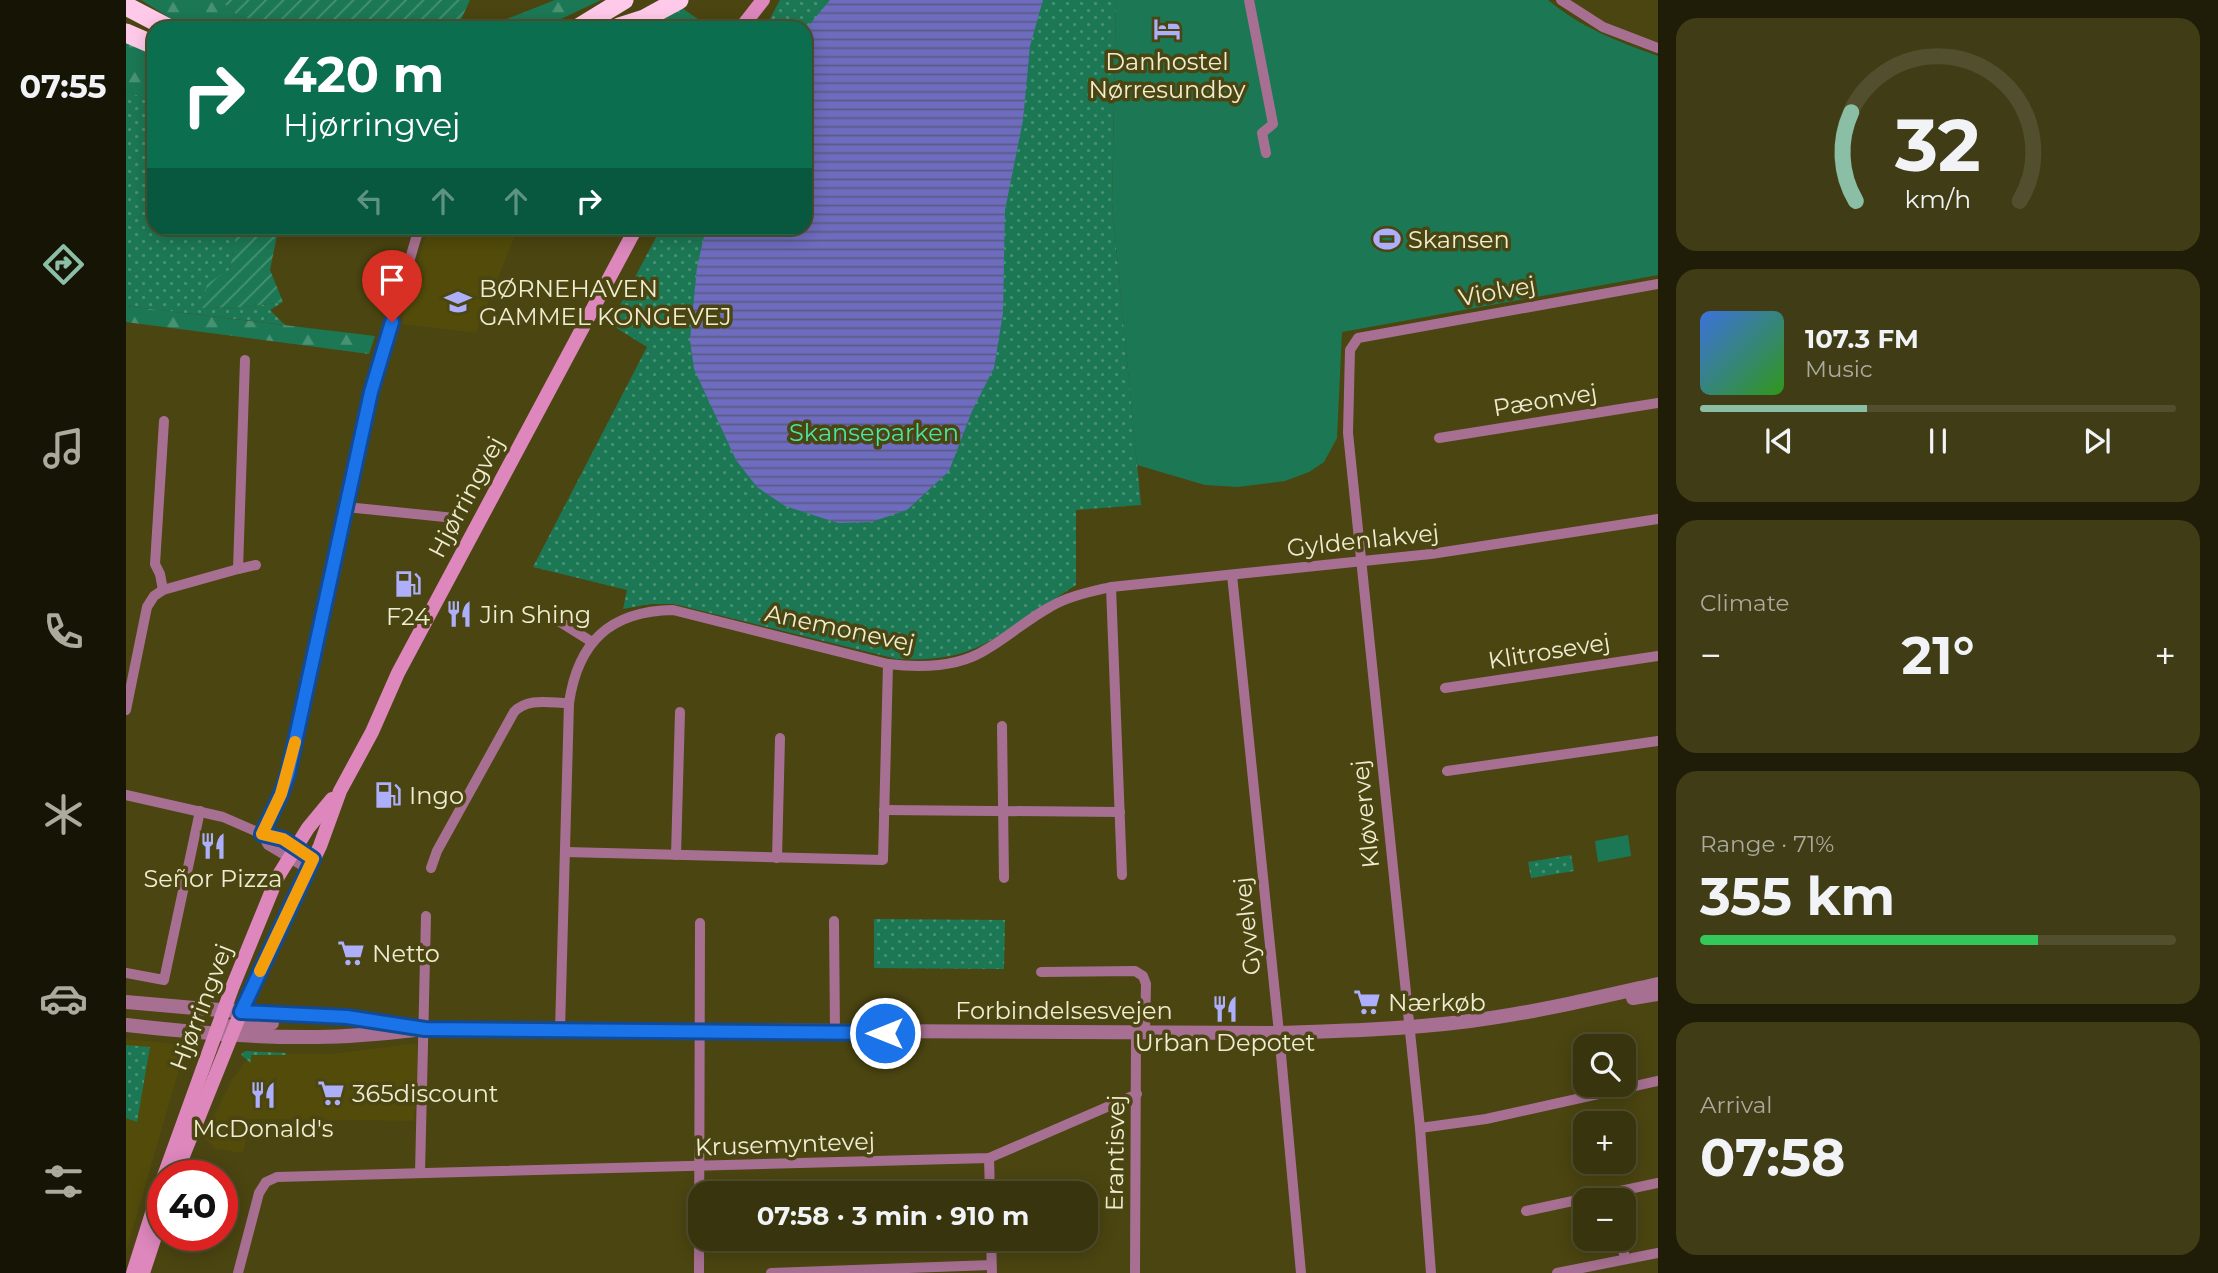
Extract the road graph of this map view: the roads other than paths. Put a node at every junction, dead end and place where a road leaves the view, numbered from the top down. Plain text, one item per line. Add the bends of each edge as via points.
1 (624, 0) edge
2 (666, 0) edge
3 (678, 0) edge
4 (744, 0) edge
5 (763, 0) edge
6 (1249, 0) edge
7 (1561, 0) edge
8 (126, 6) edge
9 (154, 21) edge
10 (590, 21) edge
11 (630, 21) edge
12 (638, 21) edge
13 (743, 21) edge
14 (746, 21) edge
15 (126, 33) edge
16 (147, 42) edge
17 (1658, 48) edge
18 (1266, 153) dead end
19 (417, 235) edge
20 (632, 235) edge
21 (1658, 284) edge
22 (1350, 350) joint
23 (245, 360) dead end
24 (1658, 403) edge
25 (164, 421) dead end
26 (1439, 438) dead end
27 (346, 507) junction
28 (455, 518) dead end
29 (1658, 519) edge
30 (1361, 562) junction
31 (256, 565) dead end
32 (238, 569) junction
33 (1232, 575) junction
34 (1111, 587) junction
35 (163, 590) junction
36 (1072, 596) joint
37 (557, 621) dead end
38 (592, 642) junction
39 (1658, 656) edge
40 (888, 664) junction
41 (1445, 688) dead end
42 (128, 689) edge
43 (569, 704) junction
44 (126, 710) edge
45 (680, 712) dead end
46 (1002, 726) dead end
47 (780, 738) dead end
48 (1658, 741) edge
49 (1447, 771) dead end
50 (340, 790) junction
51 (126, 795) edge
52 (884, 810) junction
53 (200, 811) junction
54 (1002, 811) junction
55 (1120, 813) junction
56 (262, 834) junction
57 (292, 852) junction
58 (566, 852) junction
59 (676, 855) junction
60 (777, 858) junction
61 (310, 864) junction
62 (431, 868) dead end
63 (1122, 875) dead end
64 (1004, 878) dead end
65 (426, 916) dead end
66 (834, 921) dead end
67 (700, 923) dead end
68 (1041, 972) dead end
69 (126, 973) edge
70 (1658, 984) edge
71 (1658, 994) edge
72 (126, 1002) edge
73 (1576, 1003) junction
74 (354, 1018) junction
75 (126, 1019) edge
76 (228, 1023) junction
77 (126, 1025) edge
78 (1409, 1028) junction
79 (425, 1029) junction
80 (559, 1031) junction
81 (699, 1032) junction
82 (835, 1033) junction
83 (1140, 1033) junction
84 (1279, 1033) junction
85 (360, 1036) junction
86 (1658, 1081) edge
87 (1137, 1094) junction
88 (1420, 1128) junction
89 (989, 1158) junction
90 (170, 1160) edge
91 (181, 1160) edge
92 (699, 1167) junction
93 (420, 1173) junction
94 (990, 1181) edge
95 (1658, 1183) edge
96 (1636, 1190) edge
97 (1573, 1203) edge
98 (1527, 1211) dead end
99 (147, 1228) edge
100 (150, 1251) edge
101 (991, 1251) edge
102 (1623, 1251) edge
103 (1658, 1253) edge
104 (1625, 1259) junction
105 (991, 1269) edge
106 (133, 1273) edge
107 (143, 1273) edge
108 (238, 1273) edge
109 (699, 1273) edge
110 (772, 1273) edge
111 (1135, 1273) edge
112 (1301, 1273) edge
113 (1431, 1273) edge
114 (1557, 1273) edge

1 - 10 highway
2 - 11 highway
3 - 12 highway
4 - 13 main road
5 - 14 main road
6 - 18 street via 1273,124 1262,133
7 - 17 street via 1603,27
8 - 9 highway
15 - 16 highway
19 - 27 street via 371,392
20 - 50 main road, Hjørringvej
21 - 22 street, Violvej via 1358,338
22 - 30 street, Kløvervej via 1348,433
23 - 32 street
24 - 26 street, Pæonvej
25 - 35 street via 155,564
27 - 28 street
27 - 56 street via 288,774
29 - 30 street, Gyldenlakvej
30 - 33 street, Gyldenlakvej
30 - 78 street, Kløvervej
31 - 32 street
32 - 35 street
33 - 34 street, Gyldenlakvej
33 - 84 street, Gyvelvej
34 - 36 street, Gyldenlakvej
34 - 55 street
35 - 42 street via 147,607
36 - 40 street, Anemonevej via 984,651 958,661 914,667
37 - 38 street
38 - 40 street, Anemonevej via 631,615 673,610
38 - 43 street, Anemonevej via 579,663
39 - 41 street, Klitrosevej
40 - 52 street
42 - 44 street
43 - 58 street, Anemonevej
43 - 62 street via 532,702 513,712
45 - 59 street
46 - 54 street
47 - 60 street
48 - 49 street
50 - 57 main road, Hjørringvej
50 - 61 main road, Hjørringvej
51 - 53 street
52 - 54 street
52 - 60 street via 883,860
53 - 56 street
53 - 69 street via 164,979
54 - 55 street
54 - 64 street
55 - 63 street
56 - 57 street via 274,835
57 - 61 street
57 - 76 main road, Hjørringvej via 262,913
58 - 59 street
58 - 80 street, Anemonevej
59 - 60 street
61 - 76 main road, Hjørringvej
65 - 79 street
66 - 82 street
67 - 81 street
68 - 83 street, Erantisvej via 1135,971 1146,984
70 - 73 street, Forbindelsesvejen
71 - 73 street, Forbindelsesvejen
72 - 76 street
73 - 78 street, Forbindelsesvejen
74 - 76 street, Forbindelsesvejen
74 - 79 street, Forbindelsesvejen
74 - 85 street
75 - 76 street
76 - 77 street
76 - 85 street, Forbindelsesvejen via 303,1037
76 - 90 main road, Hjørringvej
76 - 91 main road, Hjørringvej
78 - 84 street, Forbindelsesvejen
78 - 88 street, Kløvervej
79 - 80 street, Forbindelsesvejen
79 - 85 street, Forbindelsesvejen
79 - 93 street
80 - 81 street, Forbindelsesvejen
81 - 82 street, Forbindelsesvejen
81 - 92 street
82 - 83 street, Forbindelsesvejen
83 - 84 street, Forbindelsesvejen
83 - 87 street, Erantisvej
84 - 112 street, Gyvelvej
86 - 88 street via 1486,1119
87 - 89 street, Krusemyntevej
87 - 111 street, Erantisvej
88 - 113 street, Kløvervej
89 - 92 street, Krusemyntevej
89 - 94 street
92 - 93 street, Krusemyntevej
92 - 109 street
93 - 108 street, Krusemyntevej via 277,1177 266,1182 259,1192
95 - 96 street
97 - 98 street
99 - 106 main road, Hjørringvej
100 - 107 main road
101 - 105 street
102 - 104 street
103 - 104 street
104 - 114 street
105 - 110 street

